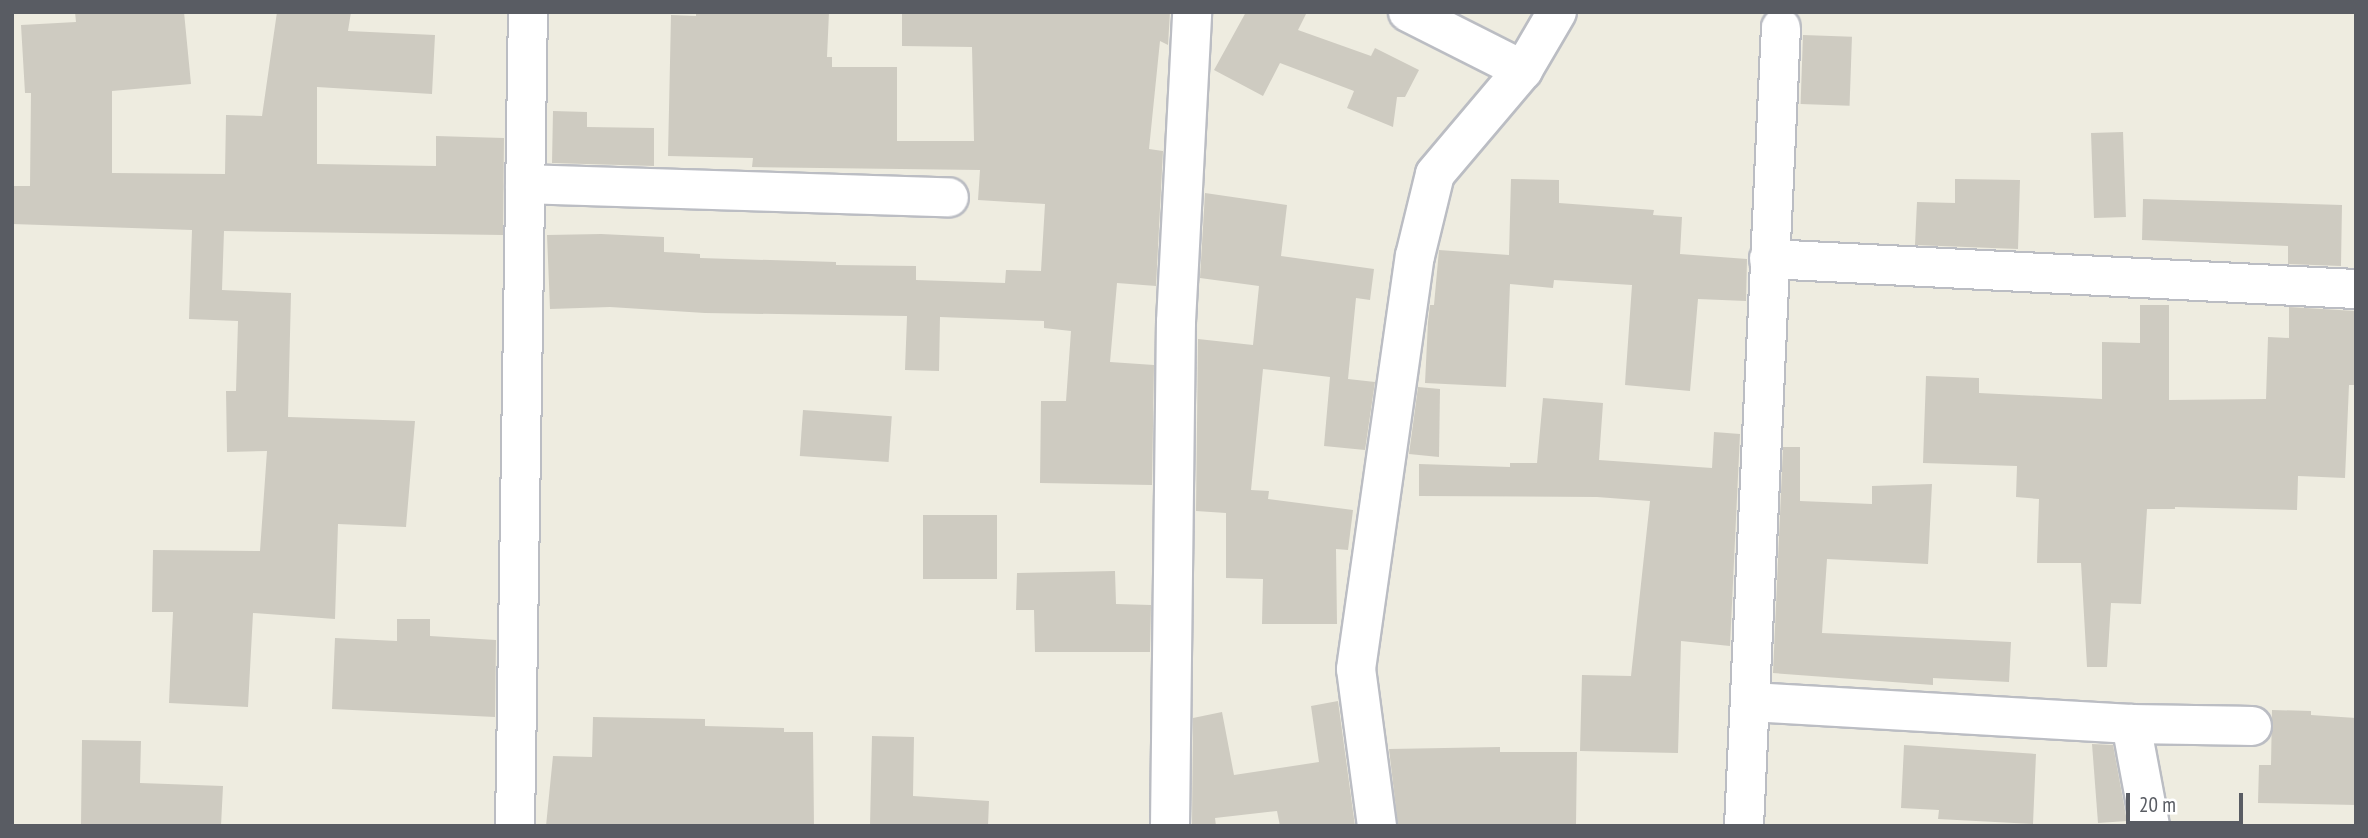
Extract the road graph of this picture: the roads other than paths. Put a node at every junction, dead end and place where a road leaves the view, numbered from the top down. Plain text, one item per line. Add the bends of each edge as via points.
1 (528, 12) edge
2 (1192, 12) edge
3 (1408, 12) edge
4 (1557, 12) edge
5 (1781, 28) dead end
6 (1523, 69) junction
7 (525, 184) junction
8 (949, 197) dead end
9 (1769, 259) junction
10 (2356, 289) edge
11 (1751, 702) junction
12 (2131, 724) junction
13 (2252, 726) dead end
14 (515, 826) edge
15 (1170, 826) edge
16 (1377, 826) edge
17 (1744, 826) edge
18 (2150, 826) edge

1 - 7 street
2 - 15 street via 1176,322
3 - 6 street
4 - 6 street
5 - 9 street
6 - 16 street via 1434,174 1415,256 1356,669
7 - 8 street
7 - 14 street
9 - 10 street
9 - 11 street
11 - 12 street
11 - 17 street
12 - 13 street
12 - 18 street

